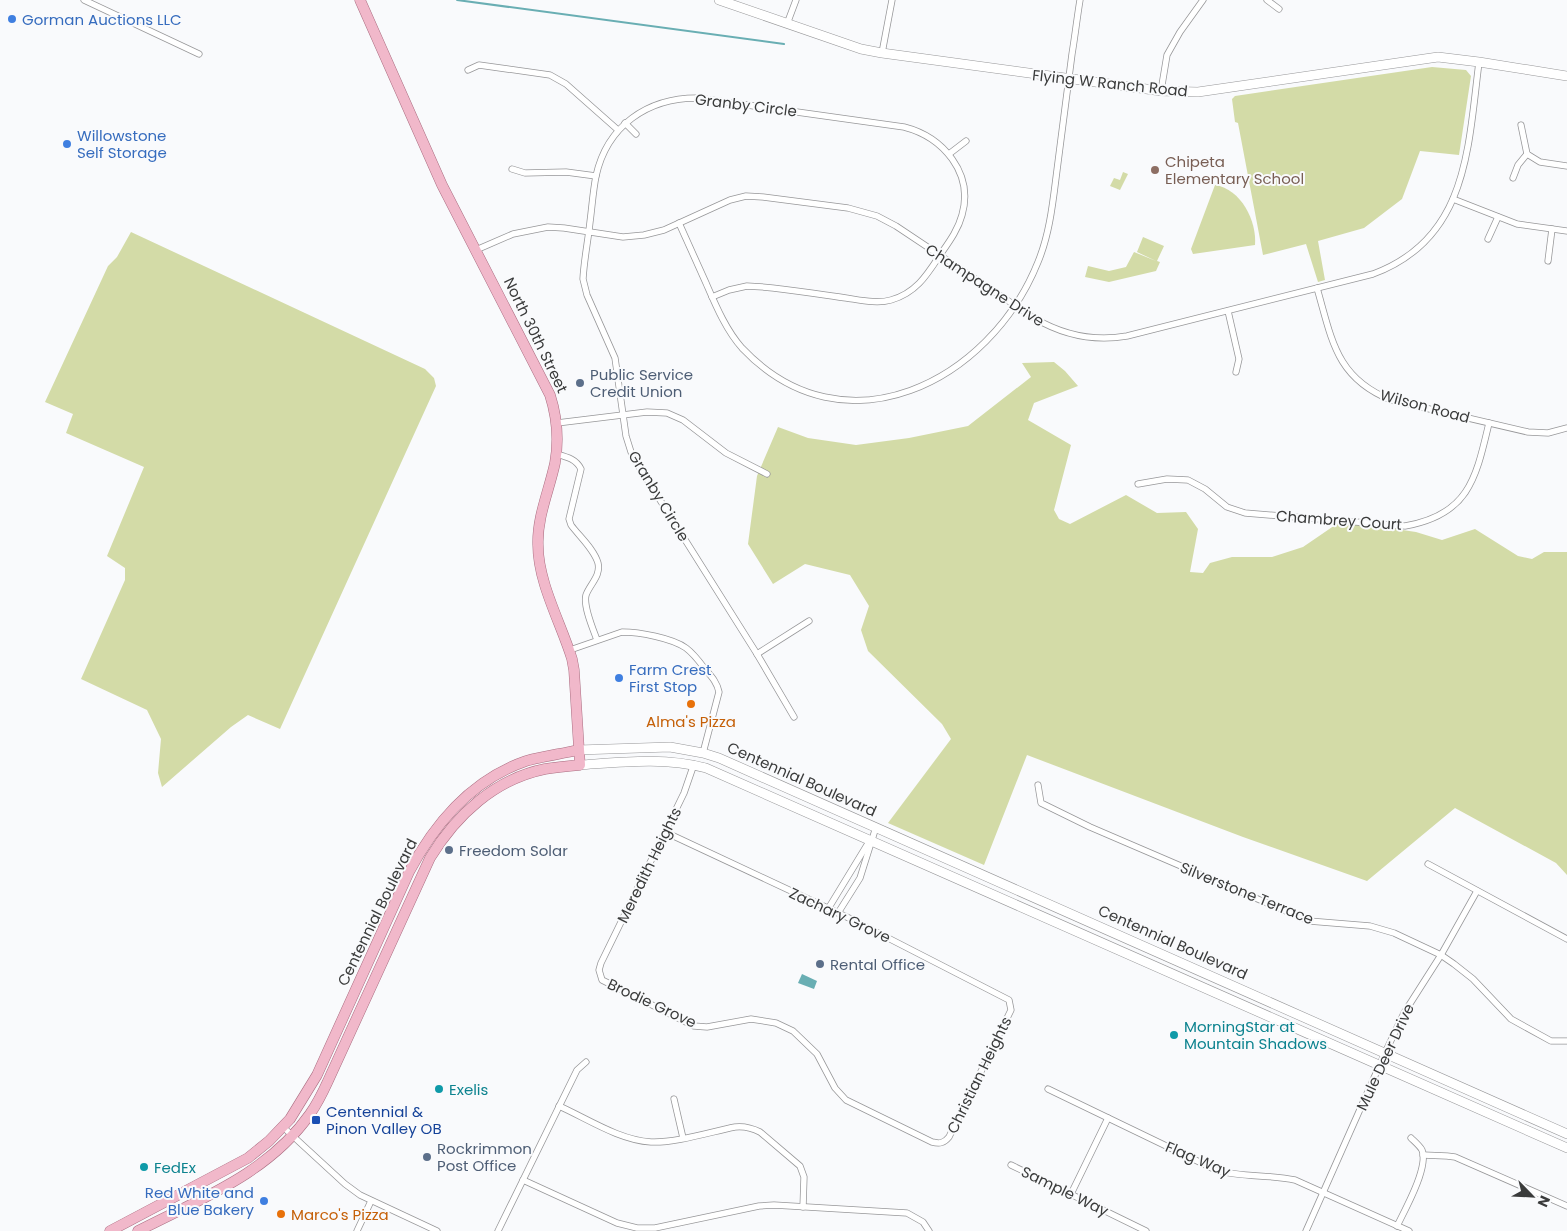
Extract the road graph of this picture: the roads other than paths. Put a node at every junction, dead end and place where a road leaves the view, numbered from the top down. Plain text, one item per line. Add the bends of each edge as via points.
1 (84, 0) edge
2 (360, 0) edge
3 (719, 0) edge
4 (796, 0) edge
5 (892, 0) edge
6 (1080, 0) edge
7 (1203, 0) edge
8 (1267, 0) edge
9 (1279, 9) dead end
10 (787, 24) junction
11 (882, 53) junction
12 (199, 54) dead end
13 (1479, 62) junction
14 (468, 70) dead end
15 (1567, 76) edge
16 (1069, 79) junction
17 (1161, 91) junction
18 (625, 123) junction
19 (1521, 125) dead end
20 (618, 130) junction
21 (636, 134) dead end
22 (966, 141) dead end
23 (949, 154) junction
24 (1527, 154) junction
25 (1567, 166) edge
26 (512, 169) dead end
27 (596, 176) junction
28 (1513, 178) dead end
29 (1453, 199) junction
30 (1498, 217) junction
31 (679, 223) junction
32 (1552, 229) junction
33 (1567, 231) edge
34 (589, 232) junction
35 (1488, 239) dead end
36 (476, 250) junction
37 (940, 255) junction
38 (1548, 261) dead end
39 (1317, 288) junction
40 (712, 297) junction
41 (1015, 305) junction
42 (1228, 311) junction
43 (1236, 372) dead end
44 (622, 414) junction
45 (556, 423) junction
46 (1489, 423) junction
47 (1567, 428) edge
48 (556, 454) junction
49 (767, 474) dead end
50 (1138, 484) dead end
51 (809, 621) dead end
52 (597, 640) junction
53 (570, 650) junction
54 (757, 654) junction
55 (794, 717) dead end
56 (578, 750) junction
57 (703, 753) junction
58 (580, 764) junction
59 (694, 764) junction
60 (1038, 785) dead end
61 (876, 827) junction
62 (665, 832) junction
63 (871, 839) junction
64 (1428, 864) dead end
65 (1476, 891) junction
66 (828, 908) junction
67 (838, 913) junction
68 (1567, 939) edge
69 (1441, 955) junction
70 (601, 964) joint
71 (1011, 1004) joint
72 (1567, 1041) edge
73 (1385, 1053) junction
74 (586, 1062) dead end
75 (1380, 1065) junction
76 (1048, 1089) dead end
77 (674, 1099) dead end
78 (559, 1106) junction
79 (1108, 1118) junction
80 (283, 1127) junction
81 (1567, 1134) edge
82 (292, 1136) junction
83 (683, 1138) junction
84 (1411, 1138) dead end
85 (941, 1143) joint
86 (1567, 1148) edge
87 (1423, 1156) junction
88 (1011, 1165) dead end
89 (1237, 1175) junction
90 (523, 1180) junction
91 (1236, 1184) dead end
92 (1323, 1193) junction
93 (1071, 1194) junction
94 (371, 1201) junction
95 (803, 1206) junction
96 (1567, 1206) edge
97 (1403, 1229) edge
98 (117, 1230) edge
99 (138, 1231) edge
100 (357, 1231) edge
101 (437, 1231) edge
102 (498, 1231) edge
103 (929, 1231) edge
104 (1146, 1231) edge
105 (1306, 1231) edge

1 - 12 street
2 - 36 main road, North 30th Street via 442,185
3 - 10 main road, Flying W Ranch Road
4 - 10 street
5 - 11 street
6 - 16 street
7 - 17 street via 1167,55
8 - 9 street
10 - 11 main road, Flying W Ranch Road
11 - 16 main road, Flying W Ranch Road
13 - 15 main road, Flying W Ranch Road
13 - 17 main road, Flying W Ranch Road via 1438,57 1198,92
13 - 29 street, Champagne Drive via 1465,159
14 - 20 street via 478,65 550,75 566,84
16 - 17 main road, Flying W Ranch Road
16 - 41 street via 1048,228 1038,261
18 - 20 street, Granby Circle
18 - 21 street
18 - 23 street, Granby Circle via 666,101 697,98 904,127 932,138
19 - 24 street
20 - 27 street, Granby Circle via 604,152
22 - 23 street
23 - 37 street, Granby Circle via 963,187 963,213
24 - 25 street via 1540,162
24 - 28 street via 1518,164
26 - 27 street via 525,173
27 - 34 street, Granby Circle
29 - 30 street
29 - 39 street, Champagne Drive via 1433,233 1406,258 1373,274
30 - 32 street via 1525,226
30 - 35 street
31 - 34 street, Champagne Drive via 634,237
31 - 37 street, Champagne Drive via 738,198 763,197 866,212 896,226
31 - 40 street
32 - 33 street
32 - 38 street
34 - 36 street, Champagne Drive via 564,228 536,229 514,234
34 - 44 street, Granby Circle via 584,286 614,358
36 - 45 main road, North 30th Street via 550,395
37 - 40 street, Granby Circle via 916,287 890,300 868,301 747,286
37 - 41 street, Champagne Drive
39 - 42 street, Champagne Drive
39 - 46 street, Wilson Road via 1337,353 1348,371 1364,386 1391,400
40 - 41 street via 732,336 762,367 801,389 848,400 897,395 938,378 996,332
41 - 42 street, Champagne Drive via 1056,330 1101,339 1127,336
42 - 43 street via 1239,359
44 - 45 street
44 - 49 street via 668,413 687,423 726,453
44 - 54 street, Granby Circle via 628,445 638,464
45 - 48 main road, North 30th Street
46 - 47 street, Wilson Road via 1539,434
46 - 50 street, Chambrey Court via 1476,475 1465,494 1449,510 1418,524 1405,526 1246,513 1226,506 1205,488 1188,480 1167,479
48 - 52 street via 572,459 581,469 570,525 598,563 598,575 586,596 587,611
48 - 53 main road, North 30th Street via 539,521 538,556
51 - 54 street
52 - 53 street
52 - 57 street via 631,632 678,644 693,654 717,684 719,692
53 - 56 main road, North 30th Street
54 - 55 street, Granby Circle
56 - 57 main road, Centennial Boulevard via 659,747
56 - 58 main road, North 30th Street
56 - 80 main road, Centennial Boulevard via 527,761 495,775 462,799 433,831 409,872 317,1075 298,1109
57 - 61 main road, Centennial Boulevard
58 - 59 main road, Centennial Boulevard via 659,760
58 - 82 main road, Centennial Boulevard via 545,769 490,792 468,810 440,841 328,1081 311,1112
59 - 62 street, Meredith Heights
59 - 63 main road, Centennial Boulevard
60 - 69 street, Silverstone Terrace via 1041,803 1300,917 1383,929
61 - 63 street
61 - 73 main road, Centennial Boulevard
62 - 66 street, Zachary Grove
62 - 70 street, Meredith Heights
63 - 66 street
63 - 67 street via 860,878
63 - 75 main road, Centennial Boulevard
64 - 65 street
65 - 68 street
65 - 69 street, Mule Deer Drive
66 - 67 street, Zachary Grove
67 - 71 street, Zachary Grove via 1007,998
69 - 72 street, Silverstone Terrace via 1473,978 1511,1020 1552,1041
69 - 73 street, Mule Deer Drive via 1404,1013
70 - 85 street, Brodie Grove via 600,976 605,982 694,1026 707,1027 751,1019 776,1022 793,1031 817,1054 835,1088 846,1100 932,1142
71 - 85 street, Christian Heights via 1011,1010 949,1137
73 - 75 street, Mule Deer Drive
73 - 81 main road, Centennial Boulevard
74 - 78 street via 577,1070
75 - 86 main road, Centennial Boulevard
75 - 92 street, Mule Deer Drive
76 - 79 street, Flag Way
77 - 83 street
78 - 83 street via 627,1137 653,1142
78 - 90 street
79 - 89 street, Flag Way via 1216,1170
79 - 93 street
80 - 82 street
80 - 98 main road, Centennial Boulevard via 248,1158
82 - 94 street via 345,1184
82 - 99 main road, Centennial Boulevard via 242,1177
83 - 95 street via 742,1126 760,1132 800,1166 804,1176
84 - 87 street via 1422,1149
87 - 96 street via 1455,1157
87 - 97 street
88 - 93 street, Sample Way
89 - 91 street
89 - 92 street, Flag Way via 1288,1179
90 - 95 street via 617,1223 638,1228 656,1228 759,1206
90 - 102 street
92 - 97 street, Flag Way
92 - 105 street, Mule Deer Drive
93 - 104 street, Sample Way
94 - 100 street
94 - 101 street
95 - 103 street via 907,1212 923,1222

